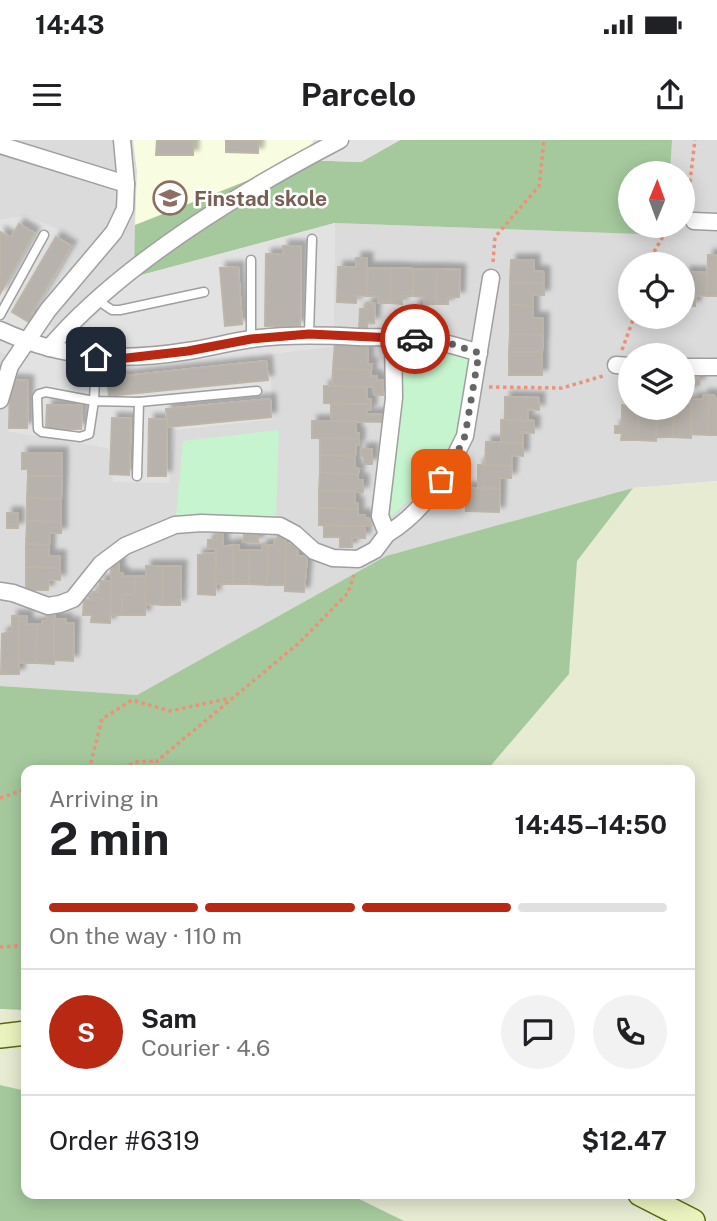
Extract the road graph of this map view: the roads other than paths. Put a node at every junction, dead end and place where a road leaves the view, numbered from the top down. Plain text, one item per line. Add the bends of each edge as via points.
1 (122, 140) edge
2 (340, 140) edge
3 (0, 145) edge
4 (324, 145) edge
5 (126, 184) junction
6 (695, 221) edge
7 (717, 222) edge
8 (44, 235) dead end
9 (312, 239) dead end
10 (251, 261) dead end
11 (491, 278) road end
12 (204, 292) dead end
13 (97, 300) junction
14 (0, 315) edge
15 (0, 330) edge
16 (309, 334) junction
17 (393, 338) junction
18 (251, 339) junction
19 (27, 342) junction
20 (48, 348) junction
21 (479, 353) junction
22 (96, 357) junction
23 (695, 367) edge
24 (717, 367) edge
25 (257, 391) dead end
26 (0, 401) edge
27 (94, 401) junction
28 (139, 402) junction
29 (137, 476) dead end
30 (387, 534) junction
31 (0, 591) edge
32 (21, 1034) edge
33 (0, 1036) edge
34 (650, 1199) edge
35 (693, 1221) edge

1 - 5 street
2 - 4 street
3 - 5 street
4 - 13 street via 231,202
5 - 19 street via 125,209 114,232
6 - 7 street
8 - 14 lane
9 - 16 lane
10 - 18 lane
11 - 21 street
12 - 13 lane via 120,310
13 - 20 street
15 - 19 street
16 - 17 street
16 - 18 street
17 - 21 street via 452,344
17 - 30 street via 394,398 380,516
18 - 22 street via 188,351
19 - 20 street
19 - 26 street via 10,366
20 - 22 street
21 - 30 street via 465,436 454,460 428,498
22 - 27 lane
23 - 24 street
25 - 28 lane
27 - 27 lane via 39,394 38,429 84,437 89,434
27 - 28 lane
28 - 29 lane
30 - 31 street via 375,550 358,559 333,558 314,551 280,526 175,525 125,546 101,564 73,599 60,604 48,606
32 - 33 street
34 - 35 street

